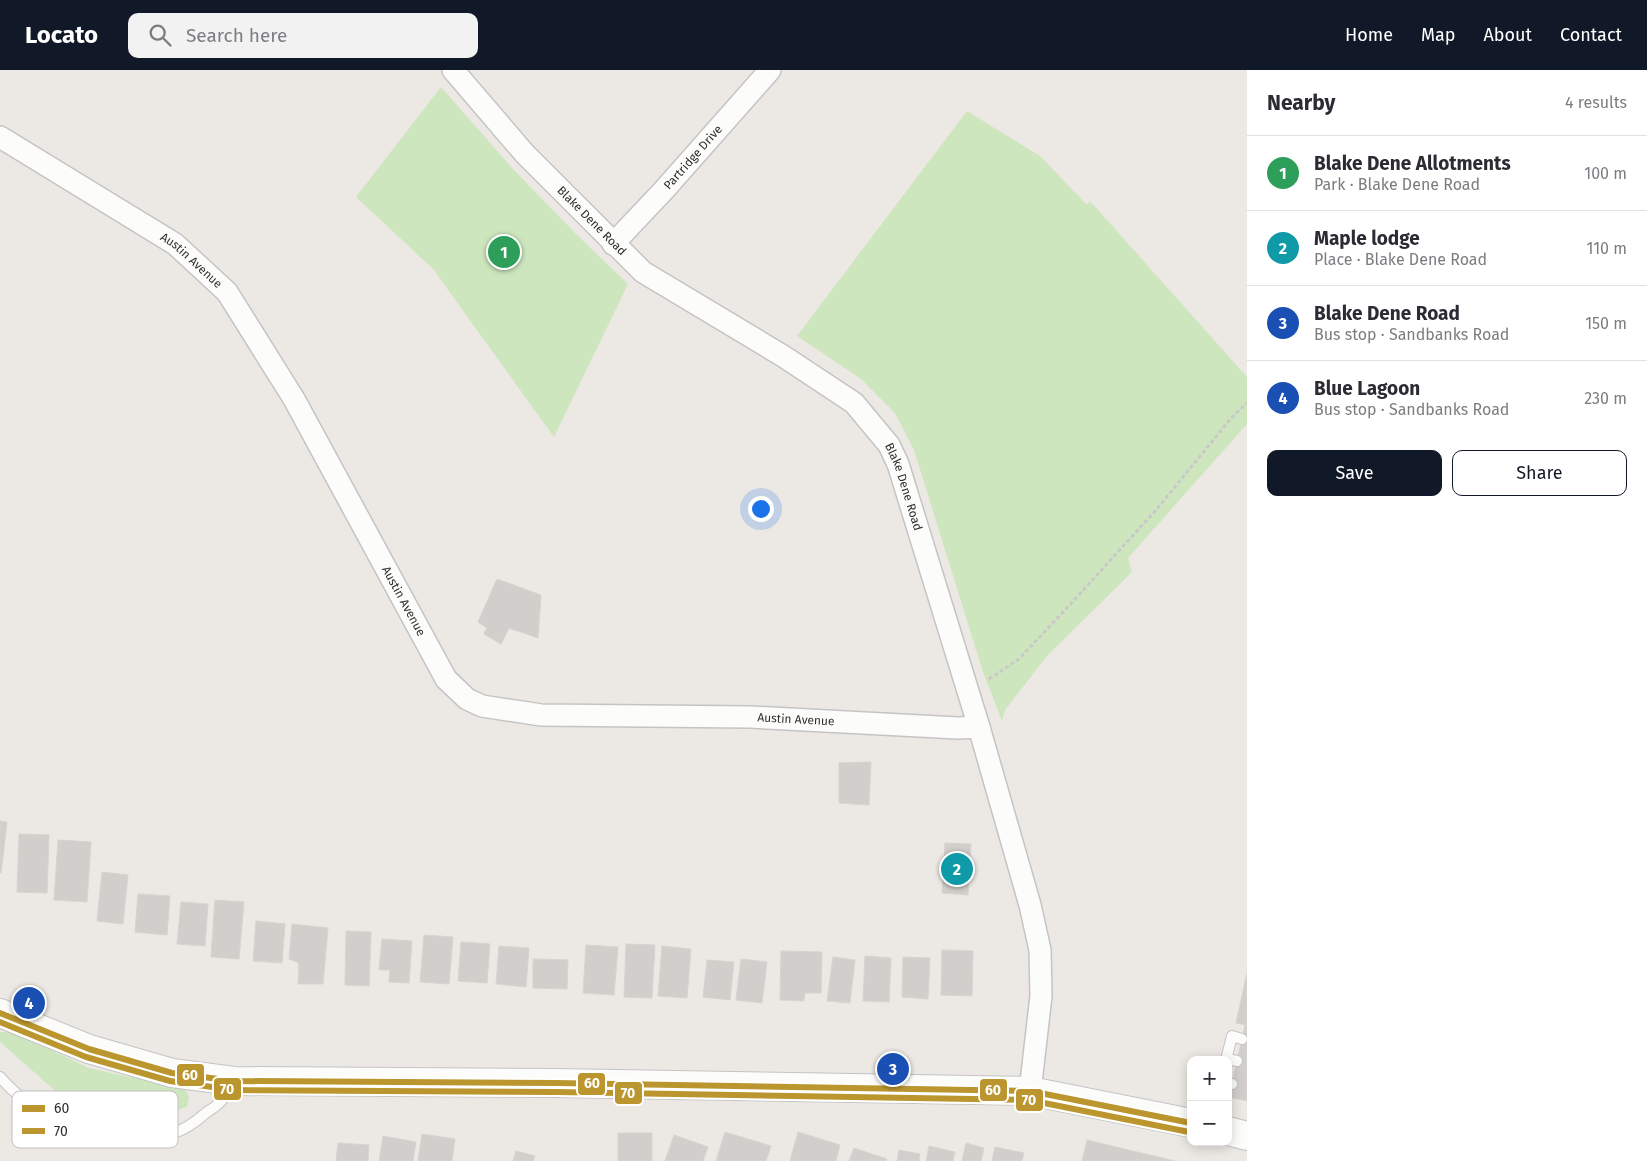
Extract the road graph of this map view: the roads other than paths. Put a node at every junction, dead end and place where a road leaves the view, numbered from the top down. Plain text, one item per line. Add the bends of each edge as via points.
1 (453, 70) edge
2 (770, 70) edge
3 (0, 137) edge
4 (613, 244) junction
5 (979, 727) junction
6 (0, 1013) edge
7 (1242, 1039) dead end
8 (1230, 1056) edge
9 (0, 1077) edge
10 (234, 1081) junction
11 (14, 1091) edge
12 (1030, 1092) junction
13 (1187, 1122) edge
14 (178, 1131) edge
15 (1232, 1132) edge
16 (1247, 1136) edge

1 - 4 street, Blake Dene Road via 525,154
2 - 4 street, Partridge Drive
3 - 5 street, Austin Avenue via 175,244 227,292 294,399 446,679 467,699 482,706 541,714 750,716
4 - 5 street, Blake Dene Road via 643,272 783,356 854,403 873,423 898,464
5 - 12 street, Blake Dene Road via 1040,950 1041,996
6 - 10 main road via 89,1049 172,1073
7 - 8 lane via 1232,1036
9 - 11 lane
10 - 12 main road via 567,1083
10 - 14 lane via 221,1101
12 - 13 main road
15 - 16 main road

